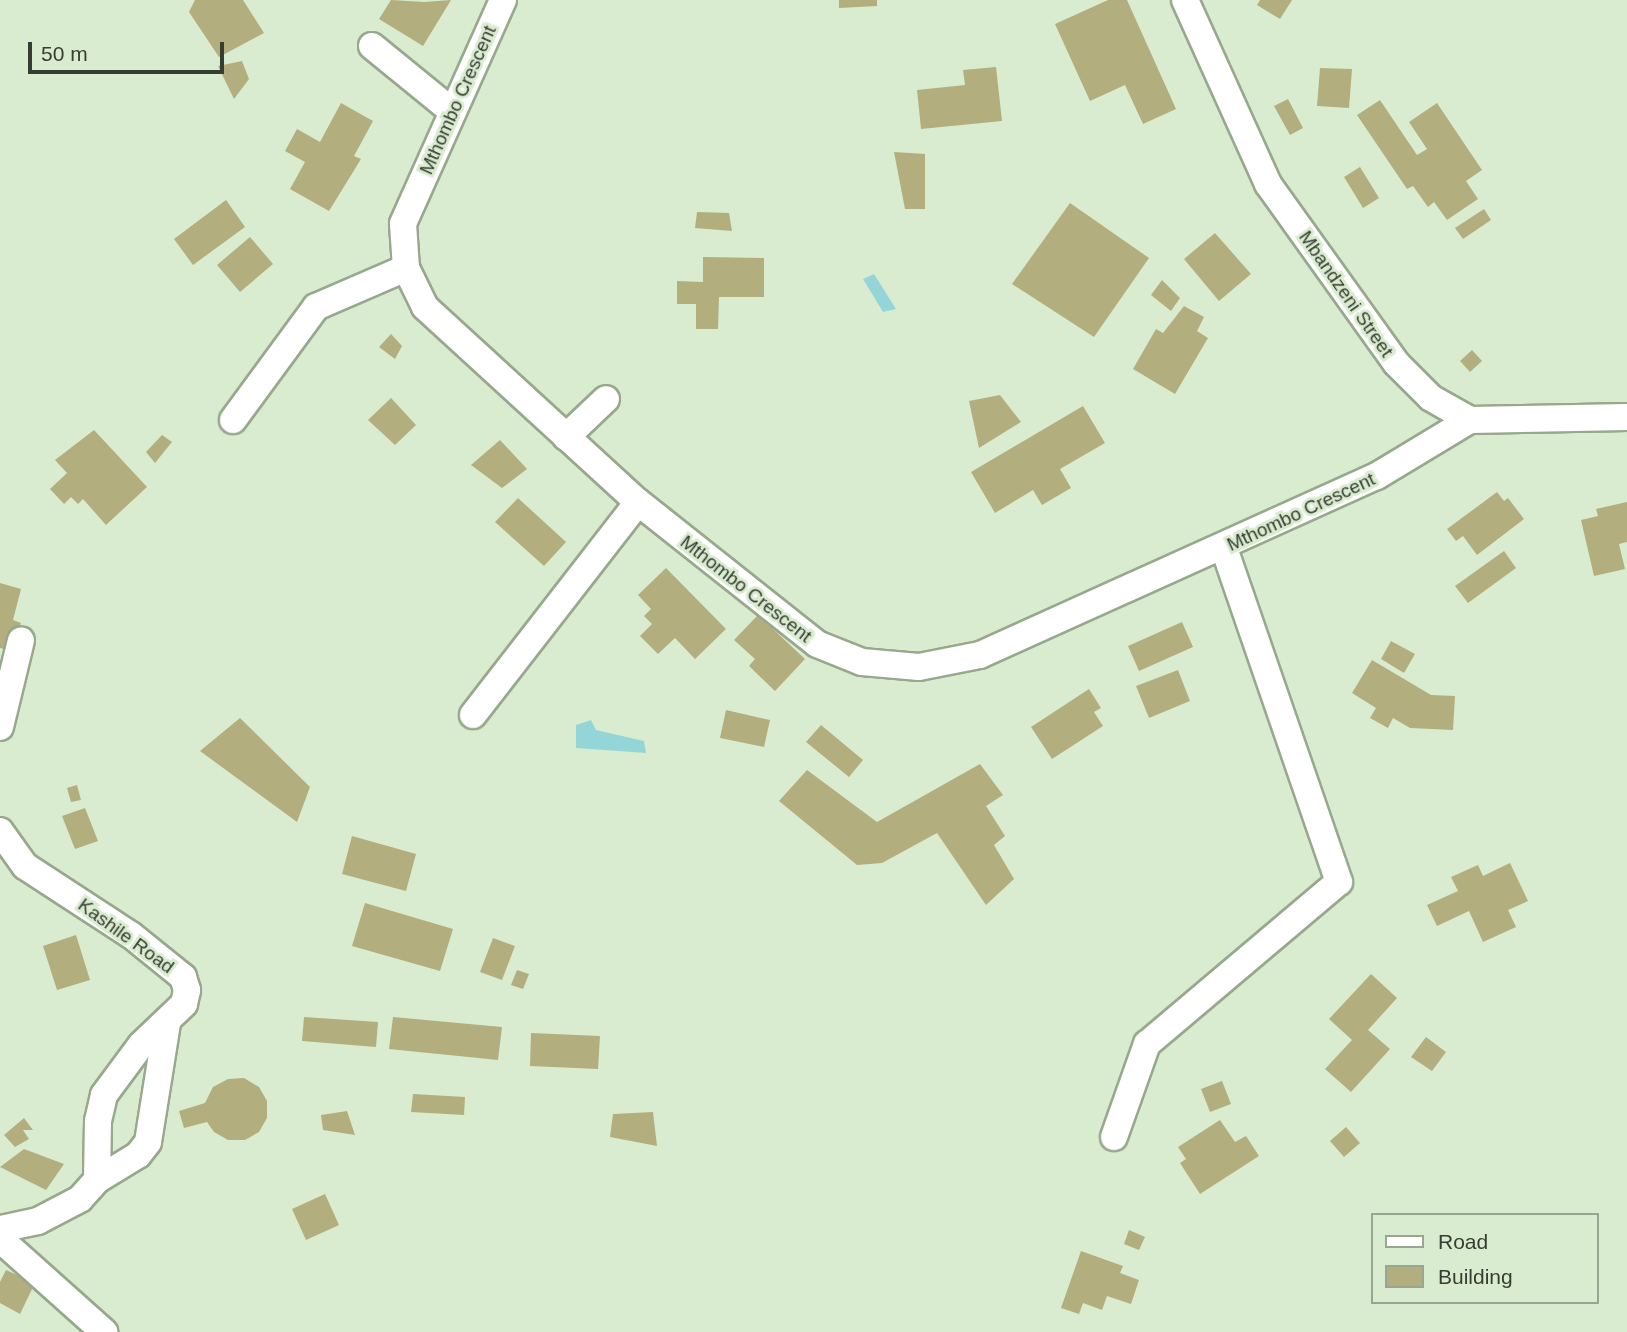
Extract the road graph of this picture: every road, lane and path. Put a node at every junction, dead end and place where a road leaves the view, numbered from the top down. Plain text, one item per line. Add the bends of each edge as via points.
1 (503, 0) edge
2 (1185, 0) edge
3 (372, 46) dead end
4 (453, 112) junction
5 (406, 268) junction
6 (606, 399) dead end
7 (1627, 417) edge
8 (233, 420) dead end
9 (1470, 420) junction
10 (566, 437) junction
11 (638, 502) junction
12 (1224, 548) junction
13 (21, 640) dead end
14 (473, 715) dead end
15 (0, 727) edge
16 (0, 831) edge
17 (167, 1024) junction
18 (1114, 1137) dead end
19 (97, 1180) junction
20 (0, 1229) edge
21 (0, 1239) edge
22 (104, 1332) edge

1 - 4 street, Mthombo Crescent
2 - 9 street, Mbandzeni Street via 1268,184 1396,363 1431,398
3 - 4 street
4 - 5 street, Mthombo Crescent via 403,224
5 - 8 street via 316,307
5 - 10 street, Mthombo Crescent via 425,307
6 - 10 street
7 - 9 street
9 - 12 street, Mthombo Crescent via 1377,476
10 - 11 street, Mthombo Crescent
11 - 12 street, Mthombo Crescent via 817,643 862,662 919,667 979,655
11 - 14 street
12 - 18 street via 1339,882 1147,1044
13 - 15 street
16 - 17 street, Kashile Road via 6,846 25,866 131,935 183,977 187,997
17 - 19 street, Kashile Road via 141,1045 104,1095 98,1121
17 - 19 street via 148,1142 138,1155
19 - 20 street via 69,1205 38,1221
21 - 22 street

